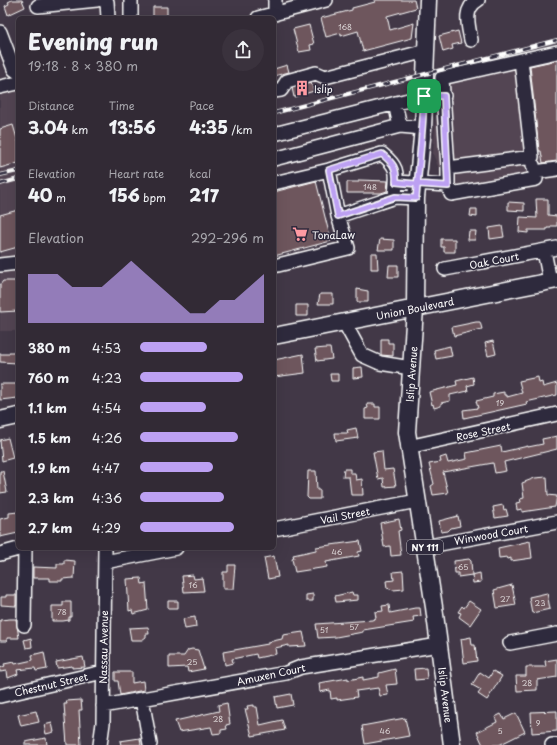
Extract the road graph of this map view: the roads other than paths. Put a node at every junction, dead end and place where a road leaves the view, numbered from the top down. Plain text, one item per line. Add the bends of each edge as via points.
1 (97, 0) edge
2 (102, 0) edge
3 (131, 0) edge
4 (275, 0) edge
5 (326, 0) edge
6 (428, 0) edge
7 (478, 0) edge
8 (38, 8) edge
9 (275, 14) junction
10 (108, 16) edge
11 (131, 16) edge
12 (266, 16) edge
13 (0, 32) edge
14 (471, 40) dead end
15 (426, 51) junction
16 (557, 52) edge
17 (521, 60) junction
18 (16, 70) edge
19 (16, 83) edge
20 (0, 87) edge
21 (276, 91) edge
22 (424, 96) junction
23 (444, 96) junction
24 (395, 103) junction
25 (400, 126) junction
26 (423, 128) junction
27 (276, 133) edge
28 (276, 157) edge
29 (532, 157) junction
30 (448, 168) junction
31 (557, 169) edge
32 (329, 170) junction
33 (535, 172) junction
34 (396, 182) junction
35 (276, 183) edge
36 (448, 186) junction
37 (417, 191) junction
38 (395, 197) junction
39 (338, 216) junction
40 (557, 248) edge
41 (544, 251) junction
42 (16, 263) edge
43 (0, 265) edge
44 (276, 266) edge
45 (445, 269) dead end
46 (553, 280) edge
47 (415, 308) junction
48 (344, 322) junction
49 (276, 336) edge
50 (411, 368) junction
51 (557, 414) edge
52 (16, 416) edge
53 (0, 420) edge
54 (408, 447) junction
55 (417, 501) junction
56 (557, 522) edge
57 (276, 528) edge
58 (424, 546) junction
59 (16, 550) edge
60 (25, 550) edge
61 (105, 550) edge
62 (166, 550) edge
63 (0, 554) edge
64 (105, 562) junction
65 (24, 625) dead end
66 (557, 634) edge
67 (510, 643) dead end
68 (439, 645) junction
69 (103, 672) junction
70 (0, 696) edge
71 (142, 699) junction
72 (103, 706) junction
73 (150, 744) edge
74 (100, 745) edge
75 (451, 745) edge
76 (552, 745) edge
77 (557, 745) edge

1 - 8 street
2 - 10 street via 107,2
3 - 11 street
4 - 9 street
5 - 9 street
6 - 15 main road, Islip Avenue / NY 111
7 - 14 street via 471,4 467,16
9 - 12 street
13 - 18 street
15 - 21 street via 324,77 316,73 287,81 281,90
15 - 22 main road, Islip Avenue / NY 111
16 - 17 street
17 - 23 street via 442,78
17 - 29 street
19 - 20 street
22 - 23 street
22 - 24 street
22 - 26 main road, Islip Avenue / NY 111
23 - 30 street
24 - 25 street
24 - 27 street
25 - 26 street
25 - 28 street
26 - 37 main road, Islip Avenue / NY 111
29 - 30 street
29 - 33 street
30 - 36 street
31 - 33 street
32 - 34 street via 382,154 393,163
32 - 35 street
32 - 39 street
33 - 36 street via 536,180 451,194
34 - 37 street
34 - 38 street
36 - 37 street
37 - 38 street
37 - 47 main road, Islip Avenue / NY 111
38 - 39 street
39 - 44 street via 348,248
40 - 41 street, Oak Court
41 - 45 street, Oak Court
41 - 46 street
42 - 43 street
46 - 47 main road, Union Boulevard
47 - 48 main road, Union Boulevard
47 - 50 main road, Islip Avenue / NY 111
48 - 49 main road, Union Boulevard
48 - 50 street via 362,355 380,362
50 - 54 main road, Islip Avenue / NY 111
51 - 54 street, Rose Street
52 - 53 main road
54 - 55 main road, Islip Avenue / NY 111
55 - 57 street, Vail Street
55 - 58 main road, Islip Avenue / NY 111
56 - 58 street, Winwood Court
58 - 68 main road, Islip Avenue / NY 111
59 - 63 street
60 - 65 street
61 - 64 street, Nassau Avenue
62 - 64 street
64 - 69 street, Nassau Avenue
66 - 67 street
68 - 71 street, Amuxen Court via 301,667
68 - 75 main road, Islip Avenue / NY 111
69 - 70 street, Chestnut Street
69 - 72 street, Nassau Avenue
71 - 72 street, Amuxen Court
71 - 73 street
72 - 74 street, Nassau Avenue
76 - 77 street

